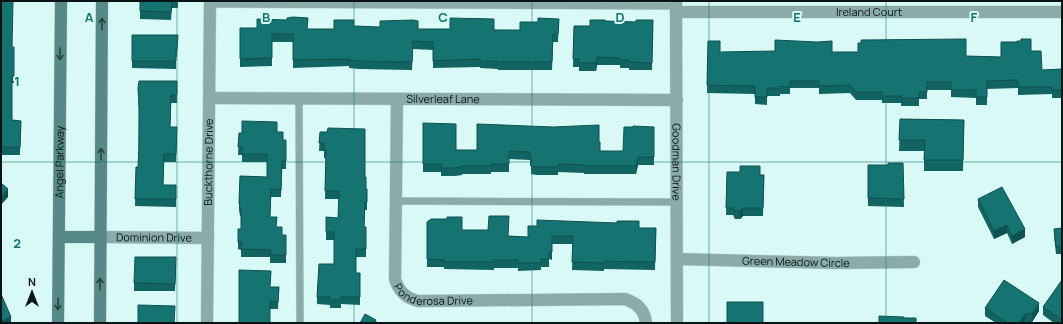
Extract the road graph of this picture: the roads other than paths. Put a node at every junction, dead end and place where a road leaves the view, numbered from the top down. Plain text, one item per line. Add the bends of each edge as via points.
1 (60, 1) edge
2 (102, 1) edge
3 (210, 2) edge
4 (676, 6) edge
5 (1062, 12) edge
6 (210, 98) junction
7 (299, 99) junction
8 (397, 99) junction
9 (676, 100) junction
10 (396, 201) junction
11 (677, 202) junction
12 (59, 237) junction
13 (100, 237) junction
14 (208, 238) junction
15 (677, 259) junction
16 (914, 262) dead end
17 (58, 323) edge
18 (100, 323) edge
19 (207, 323) edge
20 (300, 323) edge
21 (646, 323) edge
22 (677, 323) edge

1 -> 12 main road, Angel Parkway
13 -> 2 main road
3 - 4 lane
3 - 6 street, Buckthorne Drive
4 - 5 street, Ireland Court
4 - 9 street, Goodman Drive
6 - 7 street, Silverleaf Lane
6 - 14 street, Buckthorne Drive
7 - 8 street, Silverleaf Lane
7 - 20 lane
8 - 9 street, Silverleaf Lane
8 - 10 street, Ponderosa Drive
9 - 11 street, Goodman Drive
10 - 11 lane
10 - 21 street, Ponderosa Drive via 395,279 403,294 410,299 625,299 639,307 644,313
11 - 15 street, Goodman Drive
12 - 13 main road
12 -> 17 main road, Angel Parkway
13 - 14 street, Dominion Drive
18 -> 13 main road
14 - 19 street, Buckthorne Drive
15 - 16 street, Green Meadow Circle
15 - 22 street, Goodman Drive

